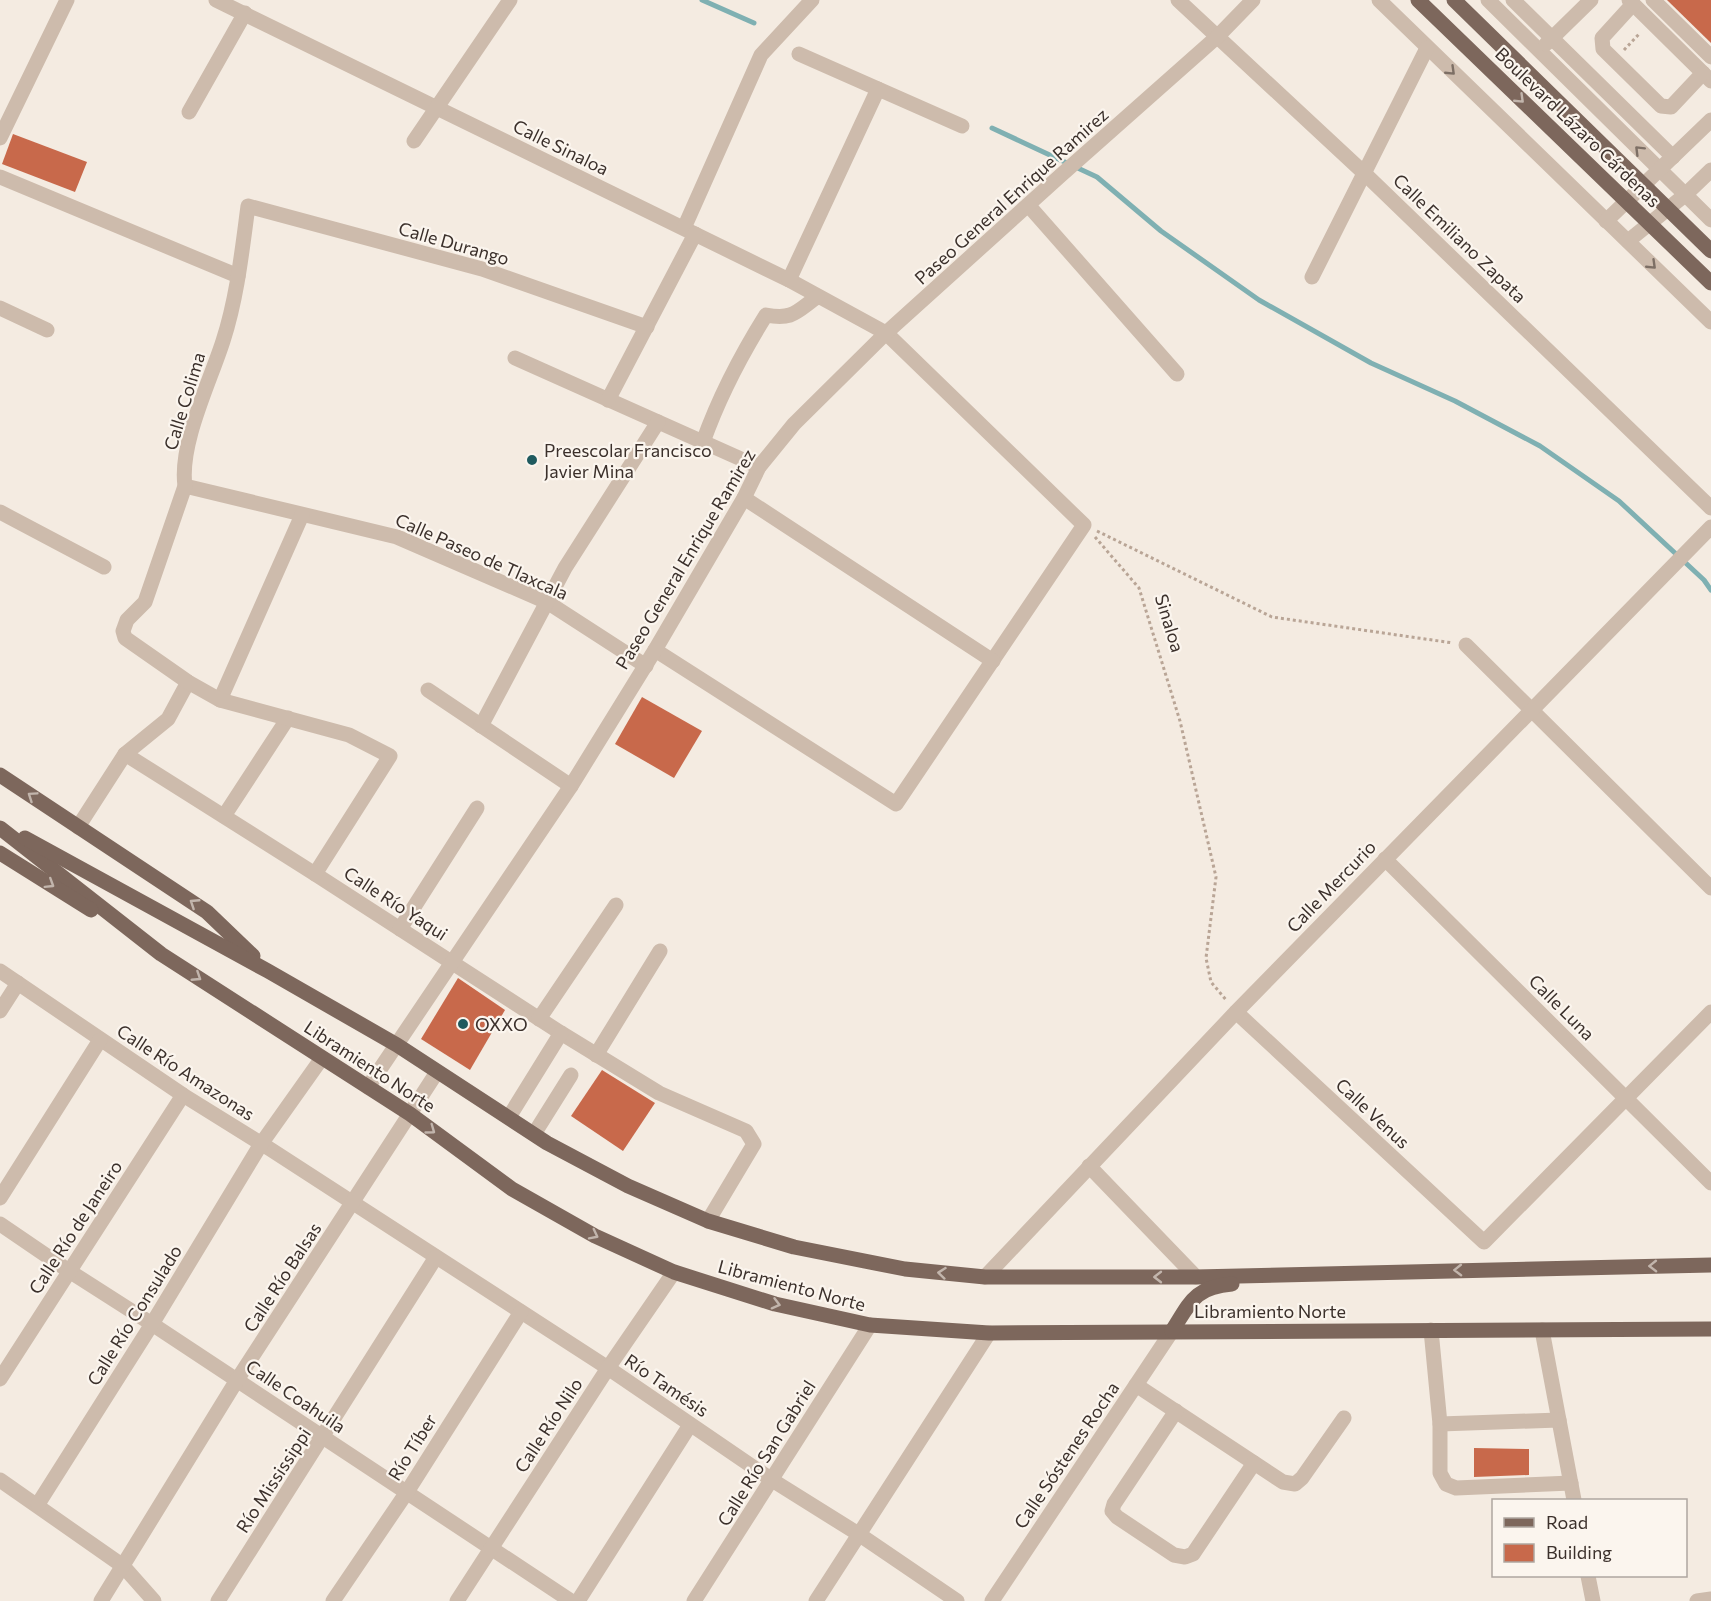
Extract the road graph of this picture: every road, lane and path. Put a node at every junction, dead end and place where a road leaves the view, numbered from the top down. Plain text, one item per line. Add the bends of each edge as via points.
1 (67, 0) edge
2 (216, 0) edge
3 (510, 0) edge
4 (812, 0) edge
5 (1178, 0) edge
6 (1254, 0) edge
7 (1379, 0) edge
8 (1418, 0) edge
9 (1454, 0) edge
10 (1488, 0) edge
11 (1513, 0) edge
12 (1591, 0) edge
13 (1653, 0) edge
14 (1631, 2) edge
15 (245, 13) junction
16 (1218, 36) junction
17 (1552, 38) junction
18 (1427, 48) junction
19 (1539, 50) junction
20 (799, 54) dead end
21 (1711, 57) edge
22 (1707, 77) edge
23 (878, 89) junction
24 (438, 108) junction
25 (189, 112) dead end
26 (1711, 120) edge
27 (962, 126) dead end
28 (0, 138) edge
29 (414, 141) dead end
30 (1673, 157) junction
31 (1660, 170) junction
32 (1711, 170) edge
33 (1363, 172) junction
34 (0, 177) edge
35 (1644, 185) junction
36 (1685, 195) junction
37 (1626, 201) junction
38 (248, 206) joint
39 (1029, 206) junction
40 (1668, 209) junction
41 (1710, 218) edge
42 (1606, 220) junction
43 (1650, 224) junction
44 (689, 231) junction
45 (1628, 241) junction
46 (1711, 251) edge
47 (238, 276) junction
48 (1312, 277) dead end
49 (789, 280) junction
50 (1711, 283) edge
51 (817, 297) junction
52 (0, 308) edge
53 (1711, 322) edge
54 (647, 327) junction
55 (47, 330) dead end
56 (886, 333) junction
57 (515, 358) dead end
58 (1178, 374) dead end
59 (608, 400) junction
60 (658, 422) junction
61 (703, 442) junction
62 (759, 468) junction
63 (185, 486) junction
64 (744, 498) junction
65 (1711, 508) edge
66 (0, 512) edge
67 (302, 514) junction
68 (1084, 525) junction
69 (1711, 527) edge
70 (104, 567) dead end
71 (547, 602) junction
72 (1466, 645) joint
73 (655, 650) junction
74 (993, 661) junction
75 (646, 666) junction
76 (188, 682) junction
77 (428, 690) dead end
78 (220, 700) junction
79 (1531, 709) junction
80 (288, 718) junction
81 (481, 726) junction
82 (125, 754) junction
83 (0, 775) edge
84 (571, 786) junction
85 (477, 808) dead end
86 (224, 816) junction
87 (0, 826) edge
88 (78, 827) junction
89 (0, 853) edge
90 (1385, 859) junction
91 (315, 874) junction
92 (1711, 888) edge
93 (616, 905) dead end
94 (400, 929) junction
95 (660, 951) dead end
96 (161, 954) junction
97 (453, 963) junction
98 (0, 971) edge
99 (268, 971) junction
100 (18, 983) junction
101 (0, 1011) edge
102 (1236, 1012) junction
103 (1711, 1012) edge
104 (539, 1020) junction
105 (561, 1034) junction
106 (100, 1040) junction
107 (397, 1045) junction
108 (596, 1055) junction
109 (322, 1058) junction
110 (437, 1072) junction
111 (571, 1075) dead end
112 (368, 1087) junction
113 (183, 1095) junction
114 (1627, 1098) junction
115 (410, 1114) junction
116 (509, 1117) junction
117 (534, 1134) junction
118 (261, 1144) junction
119 (1089, 1166) junction
120 (1711, 1183) edge
121 (0, 1198) edge
122 (353, 1204) junction
123 (708, 1221) junction
124 (0, 1224) edge
125 (436, 1257) junction
126 (1711, 1265) edge
127 (69, 1271) junction
128 (674, 1272) junction
129 (1329, 1273) junction
130 (985, 1277) junction
131 (1196, 1277) junction
132 (521, 1312) junction
133 (152, 1324) junction
134 (870, 1325) junction
135 (1711, 1329) edge
136 (1431, 1330) junction
137 (1542, 1330) junction
138 (1172, 1331) junction
139 (989, 1333) junction
140 (608, 1368) junction
141 (0, 1379) edge
142 (237, 1380) junction
143 (1136, 1385) junction
144 (1176, 1411) junction
145 (1344, 1418) dead end
146 (1559, 1420) junction
147 (1440, 1424) junction
148 (690, 1425) junction
149 (323, 1437) junction
150 (1254, 1463) junction
151 (0, 1480) edge
152 (772, 1480) junction
153 (1570, 1482) junction
154 (407, 1492) junction
155 (1574, 1499) edge
156 (38, 1504) junction
157 (860, 1535) junction
158 (492, 1550) junction
159 (123, 1566) junction
160 (1588, 1577) edge
161 (1711, 1599) edge
162 (101, 1601) edge
163 (154, 1601) edge
164 (218, 1601) edge
165 (333, 1601) edge
166 (457, 1601) edge
167 (571, 1601) edge
168 (578, 1601) edge
169 (694, 1601) edge
170 (816, 1601) edge
171 (957, 1601) edge
172 (992, 1601) edge
173 (1593, 1601) edge
174 (1697, 1601) edge

1 - 28 street
2 - 15 street, Calle Sinaloa
3 - 24 street
4 - 44 street via 761,55
5 - 16 street, Calle Emiliano Zapata
6 - 16 street, Paseo General Enrique Ramirez
7 - 18 street
8 -> 37 main road, Boulevard Lázaro Cárdenas
9 - 35 main road, Boulevard Lázaro Cárdenas
10 - 19 street
11 - 17 street
12 - 17 street
13 - 21 street
14 - 22 street
14 - 22 street via 1602,38 1603,49 1661,106 1671,106
15 - 24 street, Calle Sinaloa
15 - 25 street
16 - 33 street, Calle Emiliano Zapata
16 - 39 street, Paseo General Enrique Ramirez
17 - 19 street
17 - 30 street
18 - 33 street
18 -> 42 street
31 -> 19 street
20 - 23 street
23 - 27 street
23 - 49 street
24 - 29 street
24 - 44 street, Calle Sinaloa
26 - 30 street
30 - 31 street
31 - 35 street
31 - 36 street
32 - 36 street
33 - 48 street
33 - 65 street, Calle Emiliano Zapata
34 - 47 street
35 - 37 street
35 - 40 main road, Boulevard Lázaro Cárdenas
36 - 40 street
36 - 41 street
37 - 42 street
37 - 43 main road, Boulevard Lázaro Cárdenas
38 - 47 street, Calle Colima
38 - 54 street, Calle Durango via 482,269
39 - 56 street, Paseo General Enrique Ramirez
39 - 58 street
40 - 43 street
40 - 46 main road, Boulevard Lázaro Cárdenas
42 - 45 street
43 - 45 street
43 - 50 main road, Boulevard Lázaro Cárdenas
44 - 49 street, Calle Sinaloa
44 - 54 street
45 -> 53 street
47 - 63 street, Calle Colima via 224,339 196,416 183,473
49 - 51 street, Calle Sinaloa
51 - 56 street, Calle Sinaloa
51 - 61 street via 791,316 766,315 743,352
52 - 55 street
54 - 59 street
56 - 62 street, Paseo General Enrique Ramirez via 794,424
56 - 68 street
57 - 59 street
59 - 60 street
60 - 61 street
60 - 71 street
61 - 62 street
62 - 64 street, Paseo General Enrique Ramirez
63 - 67 street, Calle Paseo de Tlaxcala
63 - 76 street, Calle Colima via 145,602 127,620 123,631 125,638
64 - 73 street, Paseo General Enrique Ramirez
64 - 74 street
66 - 70 street
67 - 71 street, Calle Paseo de Tlaxcala via 397,537
67 - 78 street
68 - 72 path via 1272,617
68 - 74 street
68 - 102 path, Sinaloa via 1139,588 1180,721 1216,877 1206,958 1211,982
69 - 79 street, Calle Mercurio
71 - 75 street, Calle Paseo de Tlaxcala
71 - 81 street
72 - 79 street
73 - 74 street via 896,804
73 - 75 street, Paseo General Enrique Ramirez
75 - 84 street, Paseo General Enrique Ramirez
76 - 78 street
76 - 82 street via 168,718
77 - 81 street
78 - 80 street
79 - 90 street, Calle Mercurio
79 - 92 street
80 - 86 street
80 - 91 street via 349,735 390,756
81 - 84 street
82 - 86 street, Calle Río Yaqui
82 - 88 street
88 -> 83 main road
84 - 97 street, Paseo General Enrique Ramirez
85 - 94 street
86 - 91 street, Calle Río Yaqui
87 - 96 main road, Libramiento Norte
87 - 99 main road, Libramiento Norte
99 -> 88 main road via 207,912
89 -> 96 main road
90 - 102 street, Calle Mercurio
90 - 114 street, Calle Luna
91 - 94 street, Calle Río Yaqui
93 - 104 street
94 - 97 street, Calle Río Yaqui
95 - 108 street
96 -> 109 main road, Libramiento Norte
97 - 104 street, Calle Río Yaqui
97 - 107 street, Paseo General Enrique Ramirez
98 - 100 street, Calle Río Amazonas
99 - 107 main road, Libramiento Norte
100 - 101 street
100 - 106 street, Calle Río Amazonas
102 - 114 street, Calle Venus via 1484,1242
102 - 119 street, Calle Mercurio
103 - 114 street
104 - 105 street, Calle Río Yaqui
105 - 108 street, Calle Río Yaqui
105 - 116 street
106 - 113 street, Calle Río Amazonas
106 - 121 street
107 - 110 main road, Libramiento Norte
107 - 112 street, Paseo General Enrique Ramirez
108 - 123 street, Calle Río Yaqui via 659,1093 746,1131 754,1144
109 - 112 main road, Libramiento Norte
109 - 118 street, Calle Río Consulado
110 - 115 street, Calle Río Balsas
110 - 116 main road, Libramiento Norte
111 - 117 street
112 - 115 main road, Libramiento Norte
113 - 118 street, Calle Río Amazonas
113 - 127 street, Calle Río de Janeiro
114 - 120 street, Calle Luna
115 - 122 street, Calle Río Balsas
115 -> 128 main road, Libramiento Norte via 512,1189 595,1236
116 - 117 main road, Libramiento Norte
117 - 123 main road, Libramiento Norte via 627,1186
118 - 122 street, Calle Río Amazonas
118 - 133 street, Calle Río Consulado
119 - 130 street, Calle Mercurio
119 - 131 street
122 - 125 street, Río Tamésis
122 - 142 street, Calle Río Balsas
130 -> 123 main road, Libramiento Norte via 905,1269 794,1247
124 - 127 street, Calle Coahuila
125 - 132 street, Río Tamésis
125 - 149 street, Río Mississippi
126 -> 129 main road, Libramiento Norte
127 - 133 street, Calle Coahuila
127 - 141 street, Calle Río de Janeiro
128 -> 134 main road, Libramiento Norte via 776,1304
128 - 140 street, Calle Río Nilo
129 - 131 main road, Libramiento Norte
129 - 138 main road via 1319,1283 1229,1284 1209,1288 1192,1299
131 -> 130 main road, Libramiento Norte
132 - 140 street, Río Tamésis
132 - 154 street, Río Tíber
133 - 142 street, Calle Coahuila
133 - 156 street, Calle Río Consulado
134 - 139 main road, Libramiento Norte
134 - 152 street, Calle Río San Gabriel
135 - 137 main road, Libramiento Norte
136 - 137 main road, Libramiento Norte
136 - 138 main road, Libramiento Norte
136 - 147 street
137 - 146 street
138 - 139 main road, Libramiento Norte
138 - 143 street, Calle Sóstenes Rocha
139 - 157 street
140 - 148 street, Río Tamésis
140 - 158 street, Calle Río Nilo
142 - 149 street, Calle Coahuila
142 - 159 street, Calle Río Balsas
143 - 144 street
143 - 172 street, Calle Sóstenes Rocha
144 - 150 street
144 - 150 street via 1114,1504 1112,1511 1117,1517 1174,1555 1193,1554
145 - 150 street via 1295,1484 1283,1482
146 - 147 street
146 - 153 street
147 - 153 street via 1440,1473 1446,1484 1456,1488
148 - 152 street, Río Tamésis
148 - 168 street
149 - 154 street, Calle Coahuila
149 - 164 street, Río Mississippi
151 - 156 street
152 - 157 street, Río Tamésis
152 - 169 street, Calle Río San Gabriel
153 - 155 street
154 - 158 street, Calle Coahuila
154 - 165 street, Río Tíber
156 - 159 street
157 - 170 street
157 - 171 street, Río Tamésis
158 - 166 street, Calle Río Nilo
158 - 167 street, Calle Coahuila
159 - 162 street, Calle Río Balsas
159 - 163 street
160 - 173 street
161 - 174 street

